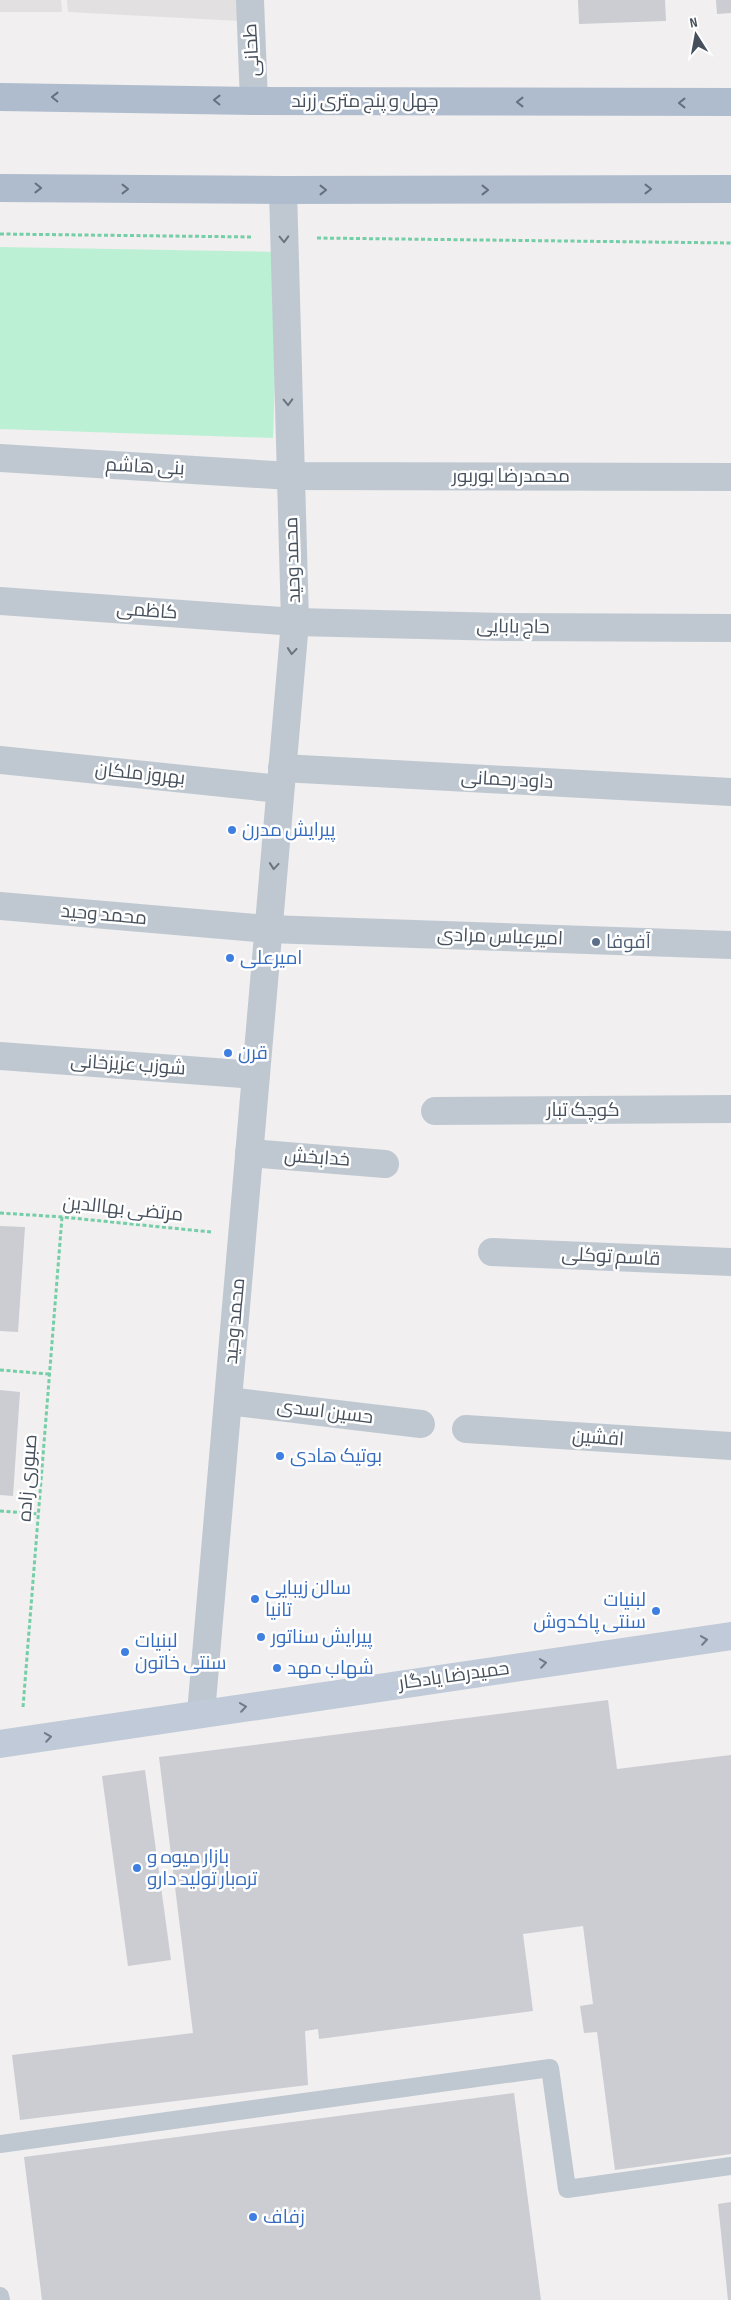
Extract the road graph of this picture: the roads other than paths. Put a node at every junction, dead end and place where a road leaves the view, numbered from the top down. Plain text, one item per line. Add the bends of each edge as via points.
1 (250, 0) edge
2 (0, 96) edge
3 (254, 101) junction
4 (731, 102) edge
5 (0, 188) edge
6 (731, 189) edge
7 (282, 190) junction
8 (0, 458) edge
9 (290, 476) junction
10 (731, 478) edge
11 (0, 601) edge
12 (295, 622) junction
13 (731, 628) edge
14 (0, 760) edge
15 (281, 778) junction
16 (731, 792) edge
17 (0, 906) edge
18 (268, 929) junction
19 (731, 945) edge
20 (0, 1056) edge
21 (256, 1075) junction
22 (731, 1109) edge
23 (435, 1111) dead end
24 (249, 1153) junction
25 (386, 1164) dead end
26 (492, 1252) dead end
27 (731, 1262) edge
28 (228, 1401) junction
29 (421, 1424) dead end
30 (466, 1429) dead end
31 (731, 1446) edge
32 (731, 1636) edge
33 (201, 1713) junction
34 (10, 1743) edge
35 (0, 2144) edge
36 (731, 2166) edge
37 (0, 2296) edge
38 (1, 2300) edge

1 - 3 street, طحانی
3 -> 2 main road, چهل و پنج متری زرند
4 -> 3 main road, چهل و پنج متری زرند
5 -> 7 main road
7 -> 6 main road
7 -> 9 street, محمد وحید
8 - 9 street, بنی هاشم
9 - 10 street, محمدرضا بوربور
9 - 12 street, محمد وحید
11 - 12 street, کاظمی
12 - 13 street, حاج بابایی
12 -> 15 street, محمد وحید
14 - 15 street, بهروز ملکان
15 - 16 street, داود رحمانی
15 -> 18 street, محمد وحید
17 - 18 street, محمد وحید
18 - 19 street, امیرعباس مرادی
18 - 21 street, محمد وحید
20 - 21 street, شوزب عزیزخانی
21 - 24 street, محمد وحید
22 - 23 street, کوچک تبار
24 - 25 street, خدابخش
24 - 28 street, محمد وحید
26 - 27 street, قاسم توکلی
28 - 29 street, حسین اسدی
28 - 33 street, محمد وحید
30 - 31 street, افشین
33 -> 32 street, حمیدرضا یادگار
34 -> 33 street, حمیدرضا یادگار
35 - 36 lane via 550,2068 567,2189
37 - 38 lane

